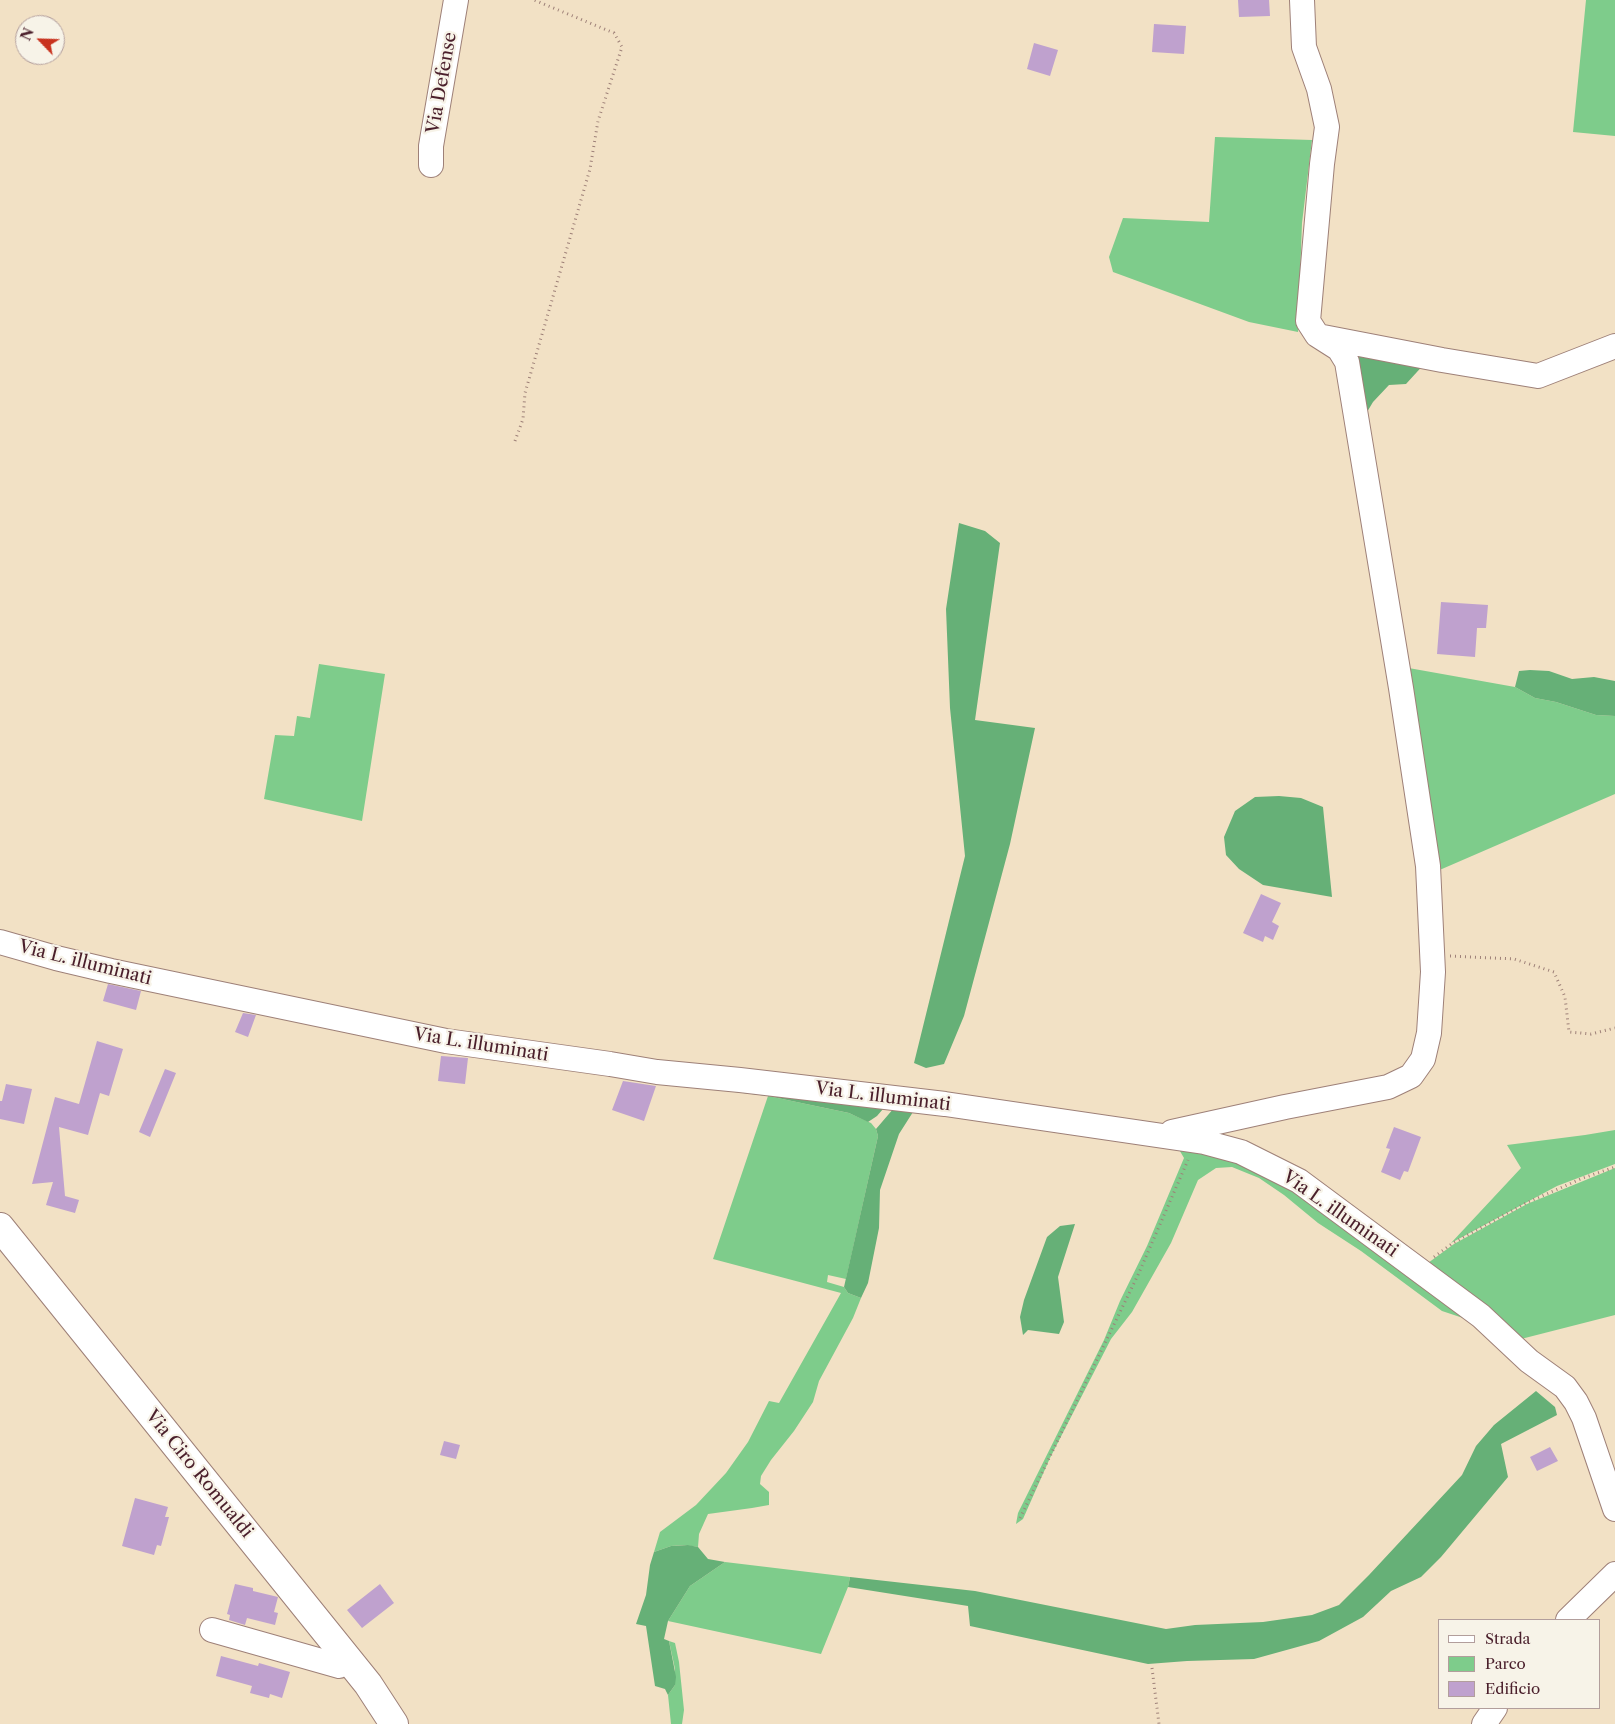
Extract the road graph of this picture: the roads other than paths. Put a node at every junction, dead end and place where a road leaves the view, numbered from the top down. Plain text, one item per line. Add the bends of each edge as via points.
1 (456, 0) edge
2 (1302, 0) edge
3 (431, 165) dead end
4 (1318, 336) junction
5 (1615, 346) edge
6 (0, 942) edge
7 (1162, 1135) junction
8 (0, 1227) edge
9 (1615, 1509) edge
10 (1615, 1574) edge
11 (1569, 1619) edge
12 (212, 1630) dead end
13 (347, 1660) junction
14 (1494, 1709) edge
15 (394, 1724) edge
16 (1484, 1724) edge

1 - 3 street, Via Defense via 431,146
2 - 4 street via 1304,47 1319,89 1327,127 1308,322
4 - 5 street via 1538,376
4 - 7 street via 1339,349 1347,362 1401,688 1428,866 1432,955 1429,1033 1423,1059 1411,1076 1388,1087
6 - 7 street, Via L. illuminati via 111,971 446,1041 657,1072 891,1097
7 - 9 street, Via L. illuminati via 1241,1152 1299,1181 1481,1316 1529,1361 1565,1387 1576,1402
8 - 13 main road, Via Ciro Romualdi
10 - 11 street
12 - 13 street via 339,1666
13 - 15 main road, Via Ciro Romualdi via 368,1684
14 - 16 street

